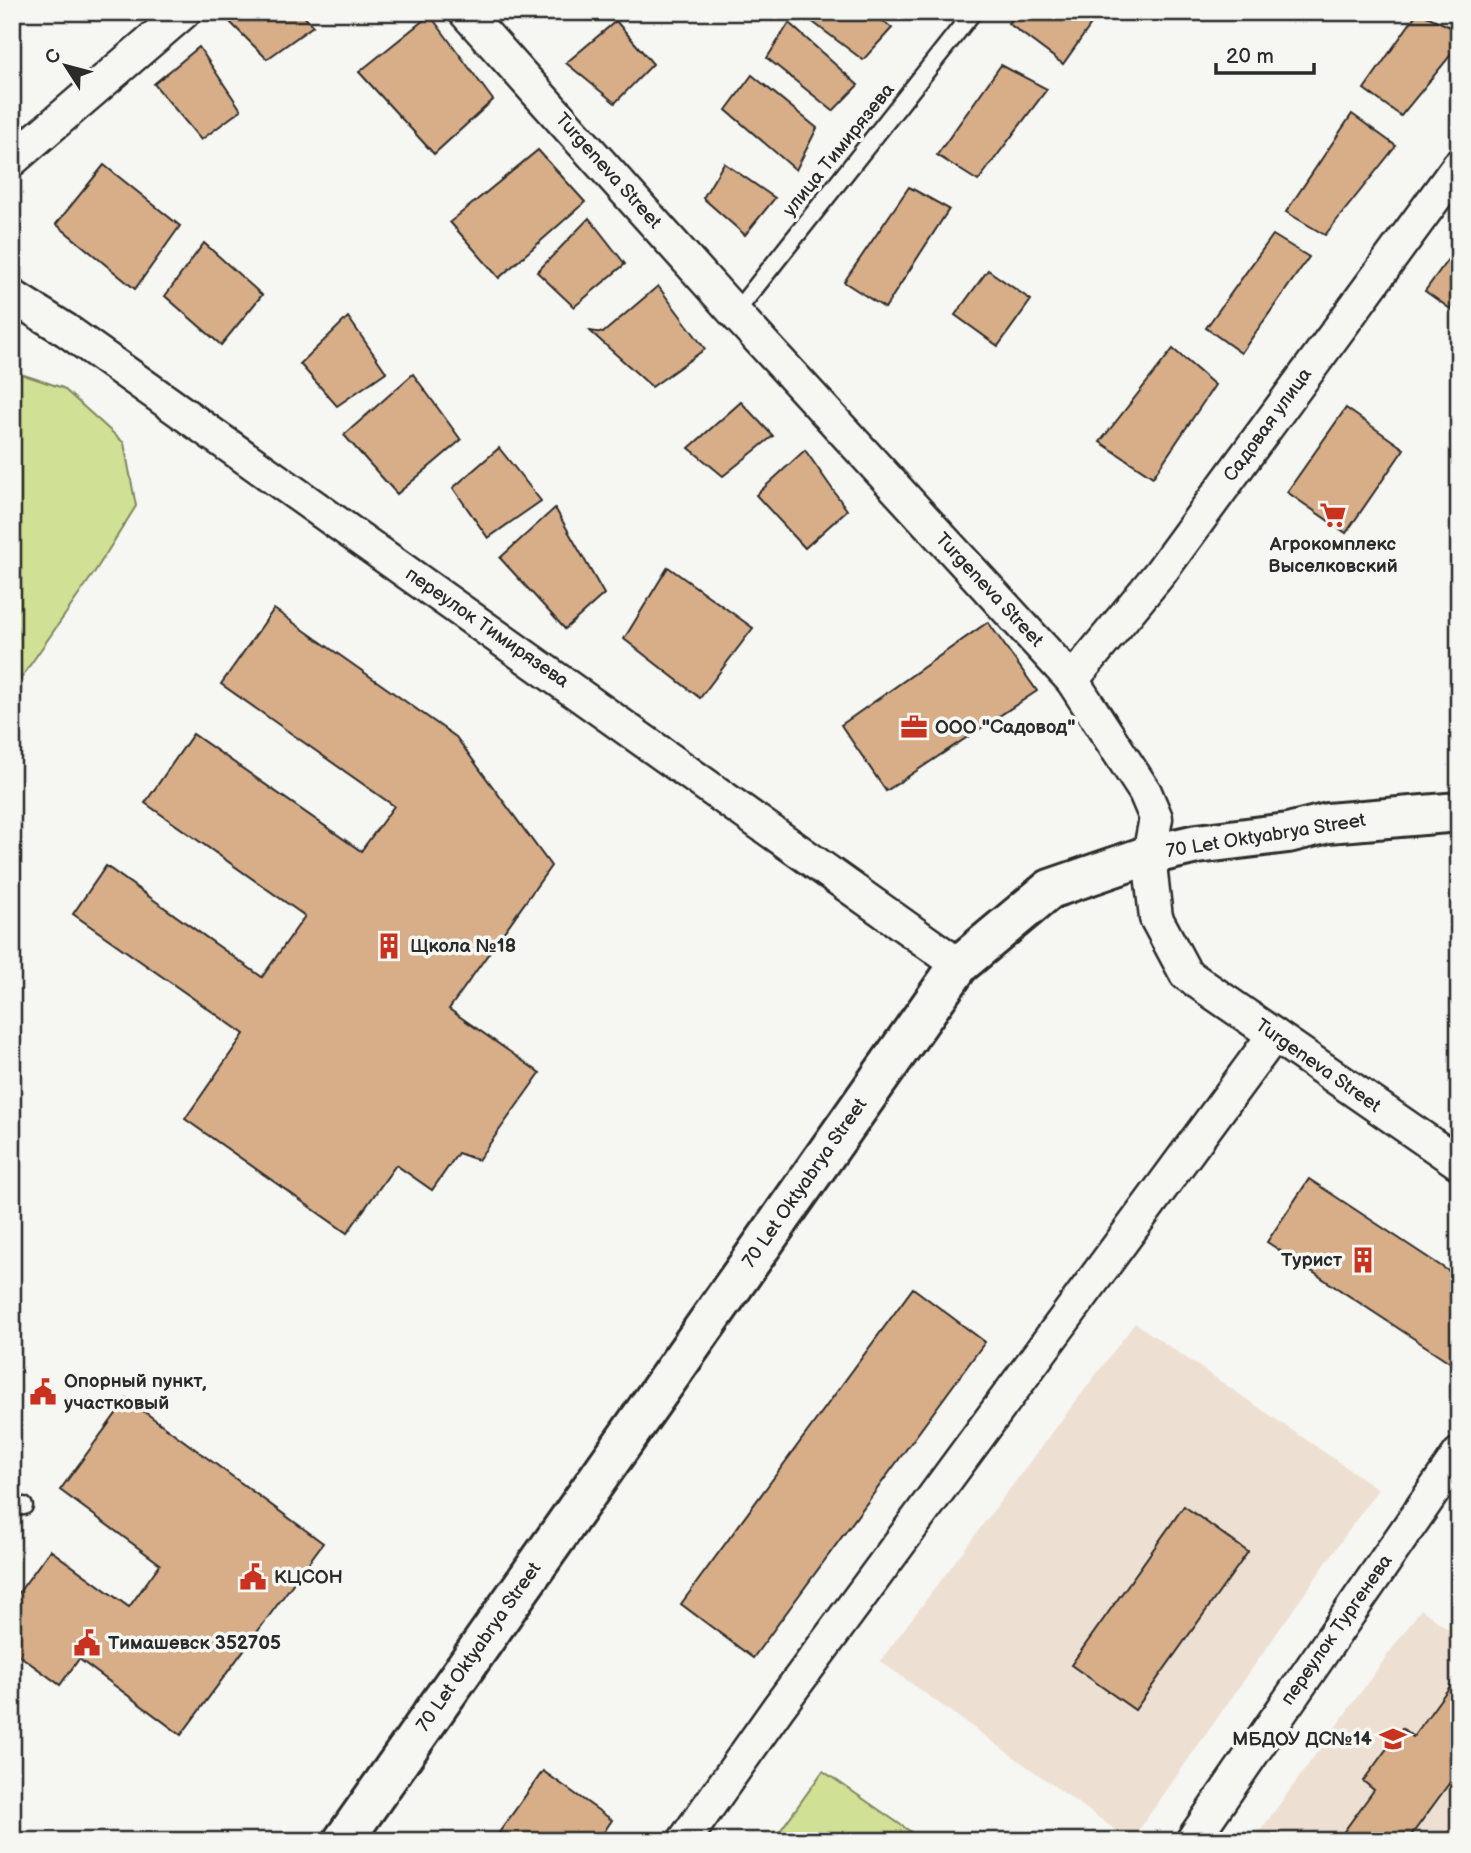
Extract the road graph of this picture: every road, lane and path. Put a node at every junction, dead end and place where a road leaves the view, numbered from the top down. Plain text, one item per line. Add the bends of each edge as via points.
1 (184, 12) edge
2 (465, 12) edge
3 (973, 12) edge
4 (12, 160) edge
5 (1459, 165) edge
6 (12, 296) edge
7 (735, 313) junction
8 (1072, 680) junction
9 (1459, 812) edge
10 (1149, 855) junction
11 (959, 965) junction
12 (1274, 1035) junction
13 (1459, 1163) edge
14 (1459, 1454) edge
15 (343, 1841) edge
16 (684, 1841) edge
17 (1192, 1841) edge

1 - 4 street
2 - 7 street, Turgeneva Street
3 - 7 lane, улица Тимирязева
5 - 8 street, Садовая улица via 1160,573
6 - 11 street, переулок Тимирязева
7 - 8 street, Turgeneva Street
8 - 10 street, Turgeneva Street via 1146,792 1156,818
9 - 10 street, 70 Let Oktyabrya Street via 1328,823 1288,834 1197,844
10 - 11 street, 70 Let Oktyabrya Street via 1050,889
10 - 12 street, Turgeneva Street via 1156,918 1186,974
11 - 15 street, 70 Let Oktyabrya Street
12 - 13 street, Turgeneva Street
12 - 16 street
14 - 17 street, переулок Тургенева

